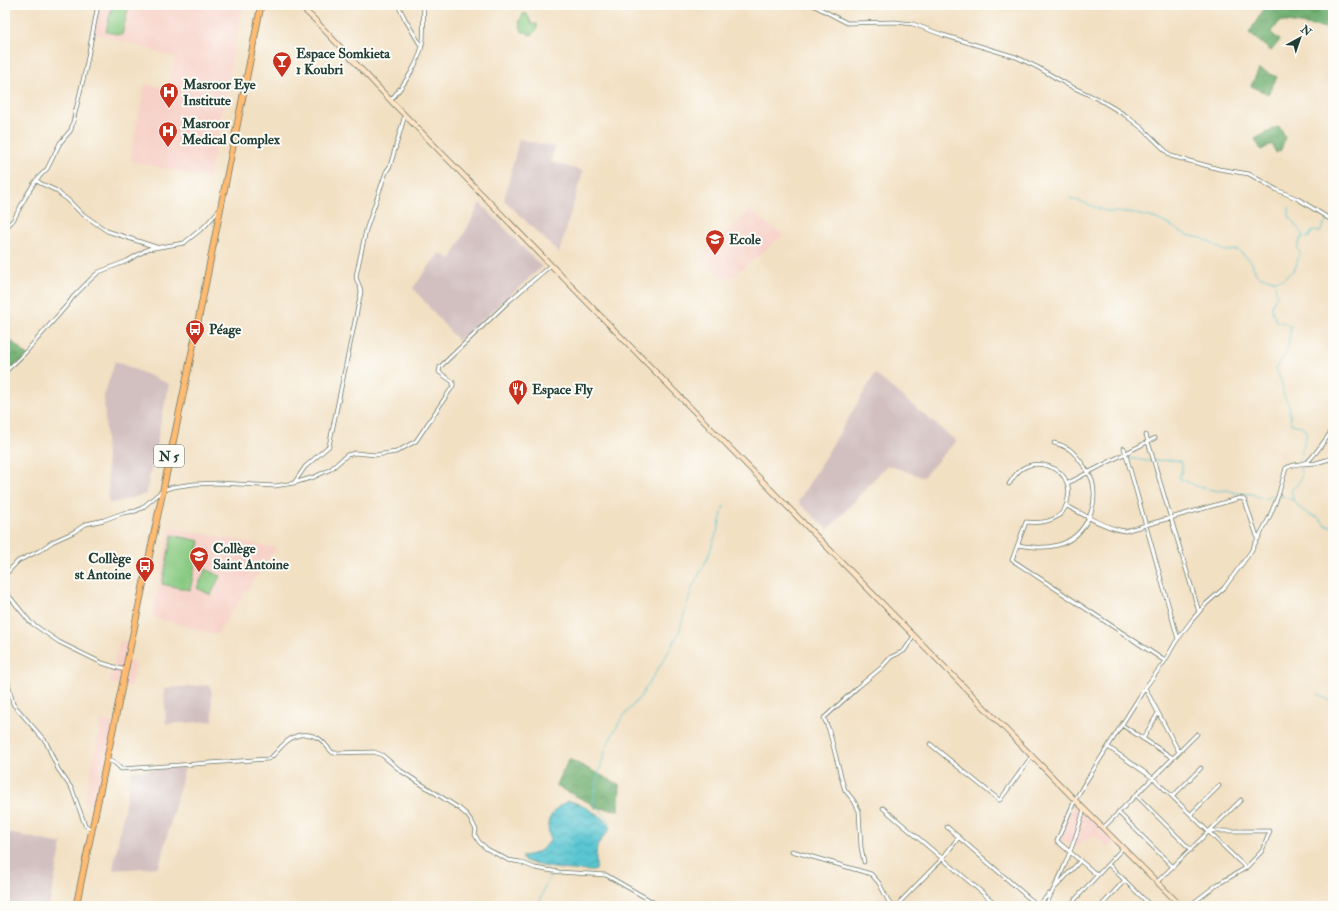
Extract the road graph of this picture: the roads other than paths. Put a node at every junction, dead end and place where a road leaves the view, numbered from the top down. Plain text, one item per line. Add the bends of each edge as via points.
1 (98, 5) edge
2 (261, 5) edge
3 (299, 5) edge
4 (398, 5) edge
5 (424, 5) edge
6 (813, 5) edge
7 (421, 46) junction
8 (391, 100) junction
9 (405, 115) junction
10 (36, 180) junction
11 (220, 208) junction
12 (1333, 221) edge
13 (5, 229) edge
14 (156, 247) junction
15 (551, 265) junction
16 (5, 372) edge
17 (1333, 429) edge
18 (1146, 435) dead end
19 (1155, 438) dead end
20 (1148, 442) junction
21 (1054, 443) dead end
22 (1124, 448) dead end
23 (1126, 453) junction
24 (1333, 458) edge
25 (1301, 464) junction
26 (1088, 473) junction
27 (294, 484) junction
28 (1009, 484) dead end
29 (1068, 484) junction
30 (163, 490) junction
31 (1067, 506) junction
32 (1089, 518) junction
33 (1171, 518) junction
34 (1146, 525) junction
35 (1258, 539) junction
36 (1018, 545) junction
37 (5, 575) edge
38 (5, 591) edge
39 (1199, 612) junction
40 (914, 636) junction
41 (1178, 639) junction
42 (1165, 661) junction
43 (5, 670) edge
44 (125, 670) junction
45 (1145, 688) junction
46 (1158, 713) junction
47 (1122, 725) junction
48 (1197, 734) dead end
49 (1143, 739) junction
50 (930, 744) dead end
51 (1108, 747) junction
52 (1179, 752) junction
53 (1032, 756) junction
54 (1173, 758) junction
55 (107, 760) junction
56 (1201, 768) dead end
57 (1154, 778) junction
58 (1219, 786) dead end
59 (1136, 795) junction
60 (1173, 796) junction
61 (1075, 800) junction
62 (1241, 800) dead end
63 (883, 808) dead end
64 (1084, 809) junction
65 (1118, 812) junction
66 (1191, 814) junction
67 (947, 827) dead end
68 (1103, 828) junction
69 (92, 830) junction
70 (1209, 831) junction
71 (959, 837) junction
72 (1123, 848) junction
73 (1191, 850) junction
74 (792, 851) dead end
75 (1070, 852) junction
76 (942, 859) junction
77 (1080, 861) junction
78 (864, 862) dead end
79 (1108, 864) junction
80 (1173, 867) junction
81 (1246, 868) junction
82 (1098, 876) junction
83 (1125, 880) junction
84 (1157, 882) junction
85 (1051, 892) junction
86 (1032, 900) junction
87 (76, 906) edge
88 (660, 906) edge
89 (891, 906) edge
90 (896, 906) edge
91 (998, 906) edge
92 (1028, 906) edge
93 (1038, 906) edge
94 (1046, 906) edge
95 (1069, 906) edge
96 (1101, 906) edge
97 (1151, 906) edge
98 (1181, 906) edge
99 (1189, 906) edge

1 - 10 street via 71,130 60,143 47,169
2 - 11 highway, N 5
3 - 8 street
4 - 7 street
5 - 7 street
6 - 12 street via 847,23 913,24 1016,57 1125,115 1144,129 1171,156 1249,174 1298,199
7 - 8 street via 410,74
8 - 9 street
9 - 15 street
9 - 27 street via 390,166 366,230 356,276 361,292 329,446 305,467
10 - 13 street via 14,219
10 - 14 street via 57,190 81,213 106,231
11 - 14 street via 205,226 184,243
11 - 30 highway, N 5
14 - 16 street via 93,277
15 - 27 street via 440,367 439,372 453,382 453,386 416,441 393,453 347,455 332,469
15 - 40 street
17 - 25 street via 1309,461
18 - 20 street
19 - 20 street
20 - 23 street
20 - 33 street
21 - 26 street via 1070,450
22 - 23 street
23 - 26 street
23 - 34 street
24 - 25 street
25 - 35 street via 1286,468 1276,500
26 - 29 street
26 - 32 street via 1093,483 1094,496
27 - 30 street via 275,486 220,483
28 - 29 street via 1022,468 1039,464 1059,472
29 - 31 street
30 - 37 street via 136,511 86,524 52,542 18,561
30 - 44 highway, N 5
31 - 32 street
31 - 36 street via 1059,517 1052,520 1043,523 1026,522
32 - 34 street via 1125,531
32 - 36 street via 1077,535 1058,545 1038,548
33 - 34 street
33 - 35 street via 1240,498 1245,501
33 - 39 street
34 - 41 street
35 - 39 street via 1224,588
36 - 42 street via 1012,560
38 - 44 street via 30,622 59,642 102,664
39 - 41 street
40 - 53 street
40 - 78 street via 904,651 891,657 824,718 845,790 859,811 860,847
41 - 42 street
42 - 45 street
43 - 69 street via 13,704 46,742 58,769 72,788 85,825
44 - 55 highway, N 5
45 - 46 street
45 - 47 street
46 - 49 street
46 - 52 street
47 - 49 street
47 - 51 street
48 - 52 street
49 - 54 street
50 - 53 street via 999,800
51 - 57 street
51 - 61 street
52 - 54 street
53 - 61 street
54 - 57 street
55 - 69 highway, N 5
55 - 88 street via 125,769 268,759 296,736 312,735 324,742 333,753 374,752 382,755 401,771 467,814 479,842 498,856 535,868 606,875
56 - 60 street
57 - 59 street
57 - 60 street
58 - 66 street
59 - 65 street
59 - 73 street
60 - 66 street
61 - 64 street
61 - 75 street via 1057,841
62 - 70 street
63 - 76 street
64 - 68 street
64 - 75 street
65 - 68 street
65 - 80 street
66 - 70 street
67 - 71 street
68 - 72 street
69 - 87 highway, N 5
70 - 73 street
70 - 81 street
70 - 81 street via 1270,831 1262,851
71 - 76 street
71 - 86 street
72 - 79 street
72 - 84 street
73 - 80 street
74 - 89 street via 871,874 879,883
75 - 77 street
75 - 85 street
76 - 90 street
76 - 91 street
77 - 82 street
77 - 85 street
79 - 82 street
79 - 83 street
80 - 84 street
81 - 99 street via 1218,884
82 - 95 street
83 - 96 street
83 - 97 street
84 - 98 street
85 - 93 street
85 - 94 street
86 - 92 street
86 - 93 street

